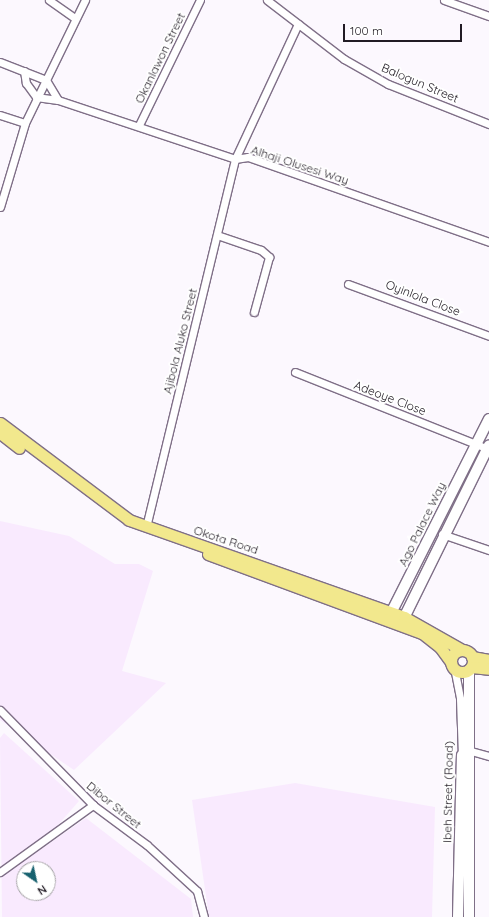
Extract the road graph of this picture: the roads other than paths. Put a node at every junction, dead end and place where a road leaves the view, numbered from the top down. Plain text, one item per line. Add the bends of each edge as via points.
1 (49, 0) edge
2 (85, 0) edge
3 (200, 0) edge
4 (267, 0) edge
5 (444, 0) edge
6 (489, 16) edge
7 (75, 18) junction
8 (298, 24) junction
9 (0, 62) edge
10 (24, 71) junction
11 (46, 80) junction
12 (36, 97) junction
13 (58, 100) junction
14 (0, 116) edge
15 (25, 123) junction
16 (489, 124) edge
17 (140, 126) junction
18 (235, 159) junction
19 (0, 206) edge
20 (217, 236) junction
21 (489, 242) edge
22 (348, 284) dead end
23 (254, 312) dead end
24 (489, 336) edge
25 (295, 372) dead end
26 (489, 419) edge
27 (0, 423) edge
28 (0, 433) edge
29 (478, 444) junction
30 (488, 447) edge
31 (146, 527) junction
32 (442, 534) junction
33 (489, 550) edge
34 (390, 616) junction
35 (403, 620) junction
36 (462, 650) junction
37 (489, 660) edge
38 (471, 664) junction
39 (452, 665) junction
40 (489, 669) edge
41 (1, 712) edge
42 (466, 753) junction
43 (489, 756) edge
44 (93, 805) junction
45 (0, 872) edge
46 (204, 917) edge
47 (458, 917) edge
48 (469, 917) edge

1 - 7 street
2 - 7 street
3 - 17 street, Okanlawon Street
4 - 8 street, Balogun Street
5 - 6 street
7 - 11 street
8 - 16 street, Balogun Street via 344,58 388,84
8 - 18 street, Ajibola Aluko Street
9 - 10 street
10 - 11 street
10 - 12 street via 26,83
11 - 12 street
11 - 13 street
12 - 13 street, Alhaji Olusesi Way
12 - 15 street
13 - 17 street, Alhaji Olusesi Way
14 - 15 street
15 - 19 street
17 - 18 street, Alhaji Olusesi Way
18 - 20 street, Ajibola Aluko Street
18 - 21 street, Alhaji Olusesi Way via 248,157
20 - 23 street via 261,250 269,258
20 - 31 street, Ajibola Aluko Street
22 - 24 street, Oyinlola Close
25 - 29 street, Adeoye Close
26 - 29 street, Ago Palace Way
27 - 31 main road, Okota Road via 102,503
28 - 34 main road, Okota Road via 90,501 133,527
29 - 30 street, Adeoye Close
29 - 34 street, Ago Palace Way via 439,513
30 - 32 street, Ago Palace Way
31 - 34 main road, Okota Road
32 - 33 street
32 - 35 street, Ago Palace Way
34 - 35 main road, Okota Road
35 - 36 main road, Okota Road
35 - 39 main road, Okota Road via 432,640
36 - 38 main road, Okota Road
36 - 39 main road via 454,654
37 - 38 main road
38 - 39 main road via 459,671
38 - 40 main road
38 - 42 street, Ibeh Street (Road)
39 - 42 street, Ibeh Street (Road) via 460,698
41 - 44 street, Dibor Street
42 - 43 street
42 - 47 street, Ibeh Street (Road)
42 - 48 street, Ibeh Street (Road)
44 - 45 street
44 - 46 street, Dibor Street via 147,845 197,891

